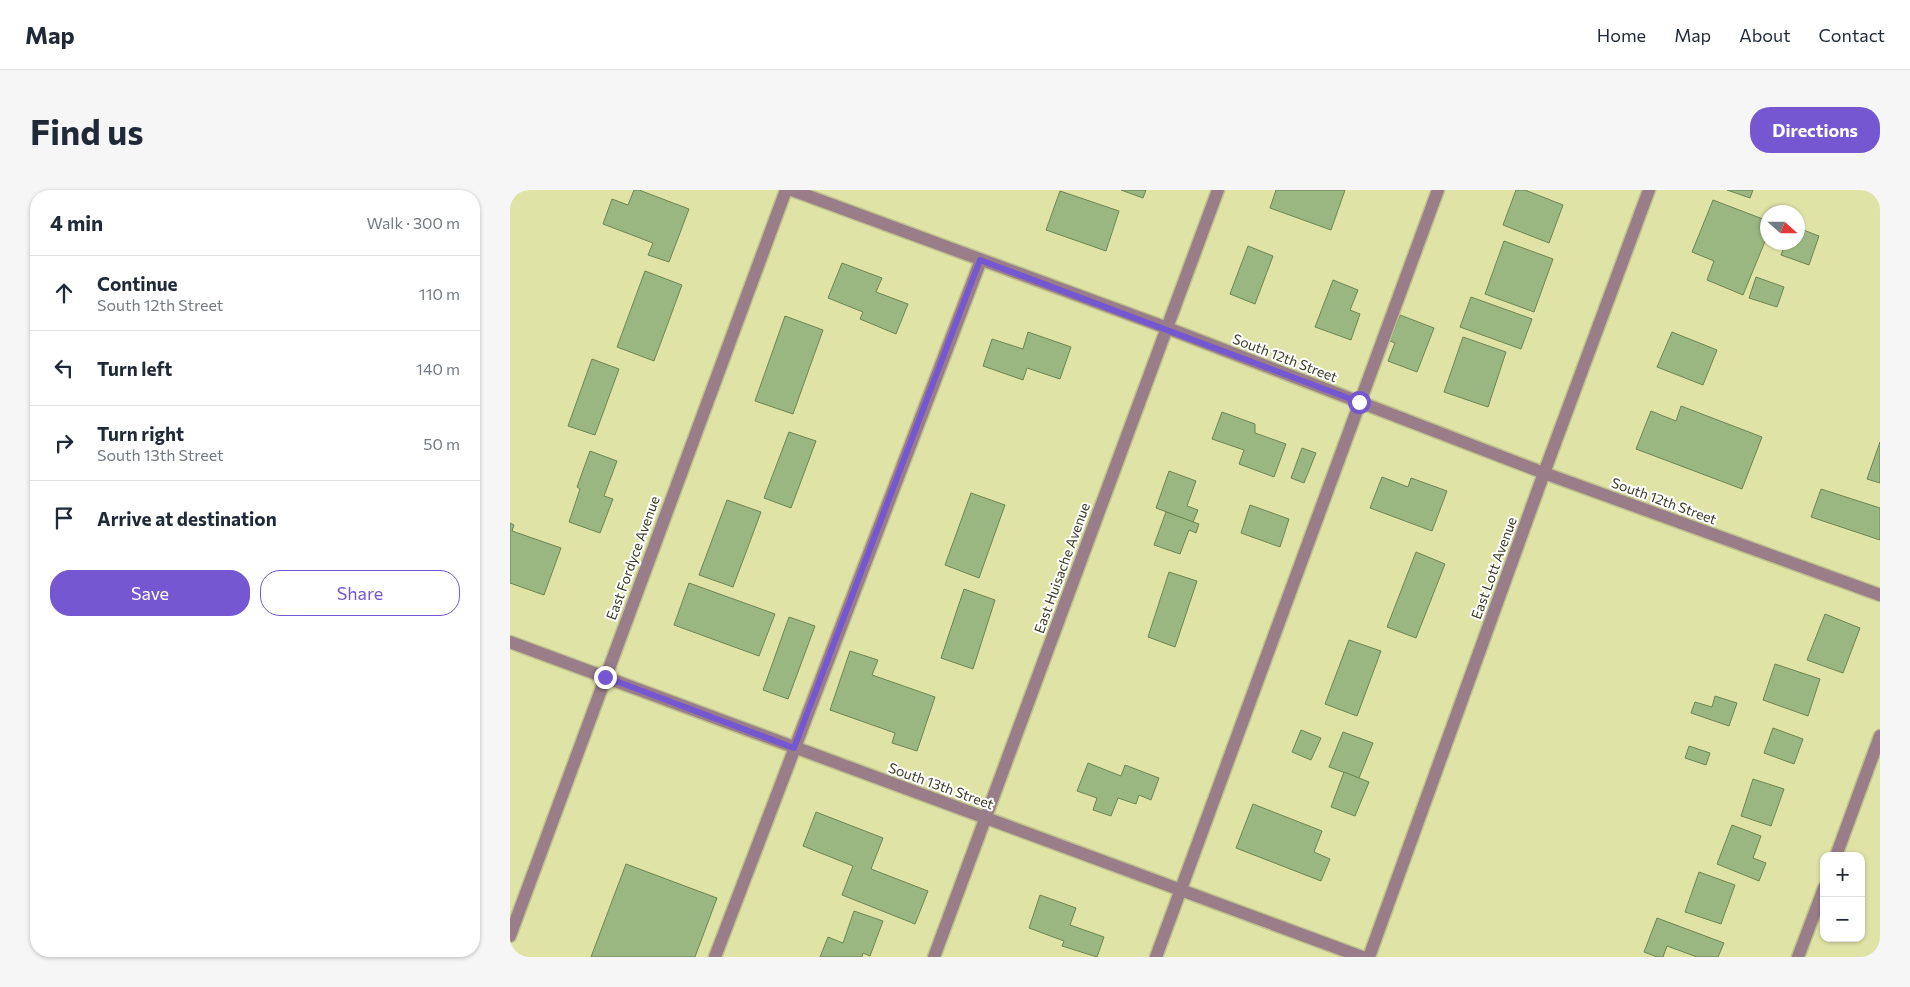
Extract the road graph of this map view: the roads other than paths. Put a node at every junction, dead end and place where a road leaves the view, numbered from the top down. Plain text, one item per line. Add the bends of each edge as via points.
1 (786, 190) edge
2 (792, 190) edge
3 (1218, 190) edge
4 (1438, 190) edge
5 (1649, 190) edge
6 (980, 260) junction
7 (1167, 328) junction
8 (1359, 402) junction
9 (1544, 473) junction
10 (1880, 595) edge
11 (510, 642) edge
12 (605, 677) junction
13 (1880, 736) edge
14 (794, 748) junction
15 (986, 818) junction
16 (1837, 852) edge
17 (1182, 891) junction
18 (1821, 897) edge
19 (510, 936) edge
20 (714, 957) edge
21 (934, 957) edge
22 (1156, 957) edge
23 (1362, 957) edge
24 (1369, 957) edge
25 (1798, 957) edge

1 - 12 street, East Fordyce Avenue
2 - 6 street, South 12th Street
3 - 7 street, East Huisache Avenue
4 - 8 street
5 - 9 street, East Lott Avenue
6 - 7 street, South 12th Street
6 - 14 street
7 - 8 street, South 12th Street
7 - 15 street, East Huisache Avenue
8 - 9 street, South 12th Street
8 - 17 street
9 - 10 street, South 12th Street
9 - 24 street, East Lott Avenue
11 - 12 street, South 13th Street
12 - 14 street, South 13th Street
12 - 19 street, East Fordyce Avenue
13 - 16 street
14 - 15 street, South 13th Street
14 - 20 street
15 - 17 street, South 13th Street
15 - 21 street, East Huisache Avenue
17 - 22 street
17 - 23 street, South 13th Street
18 - 25 street

